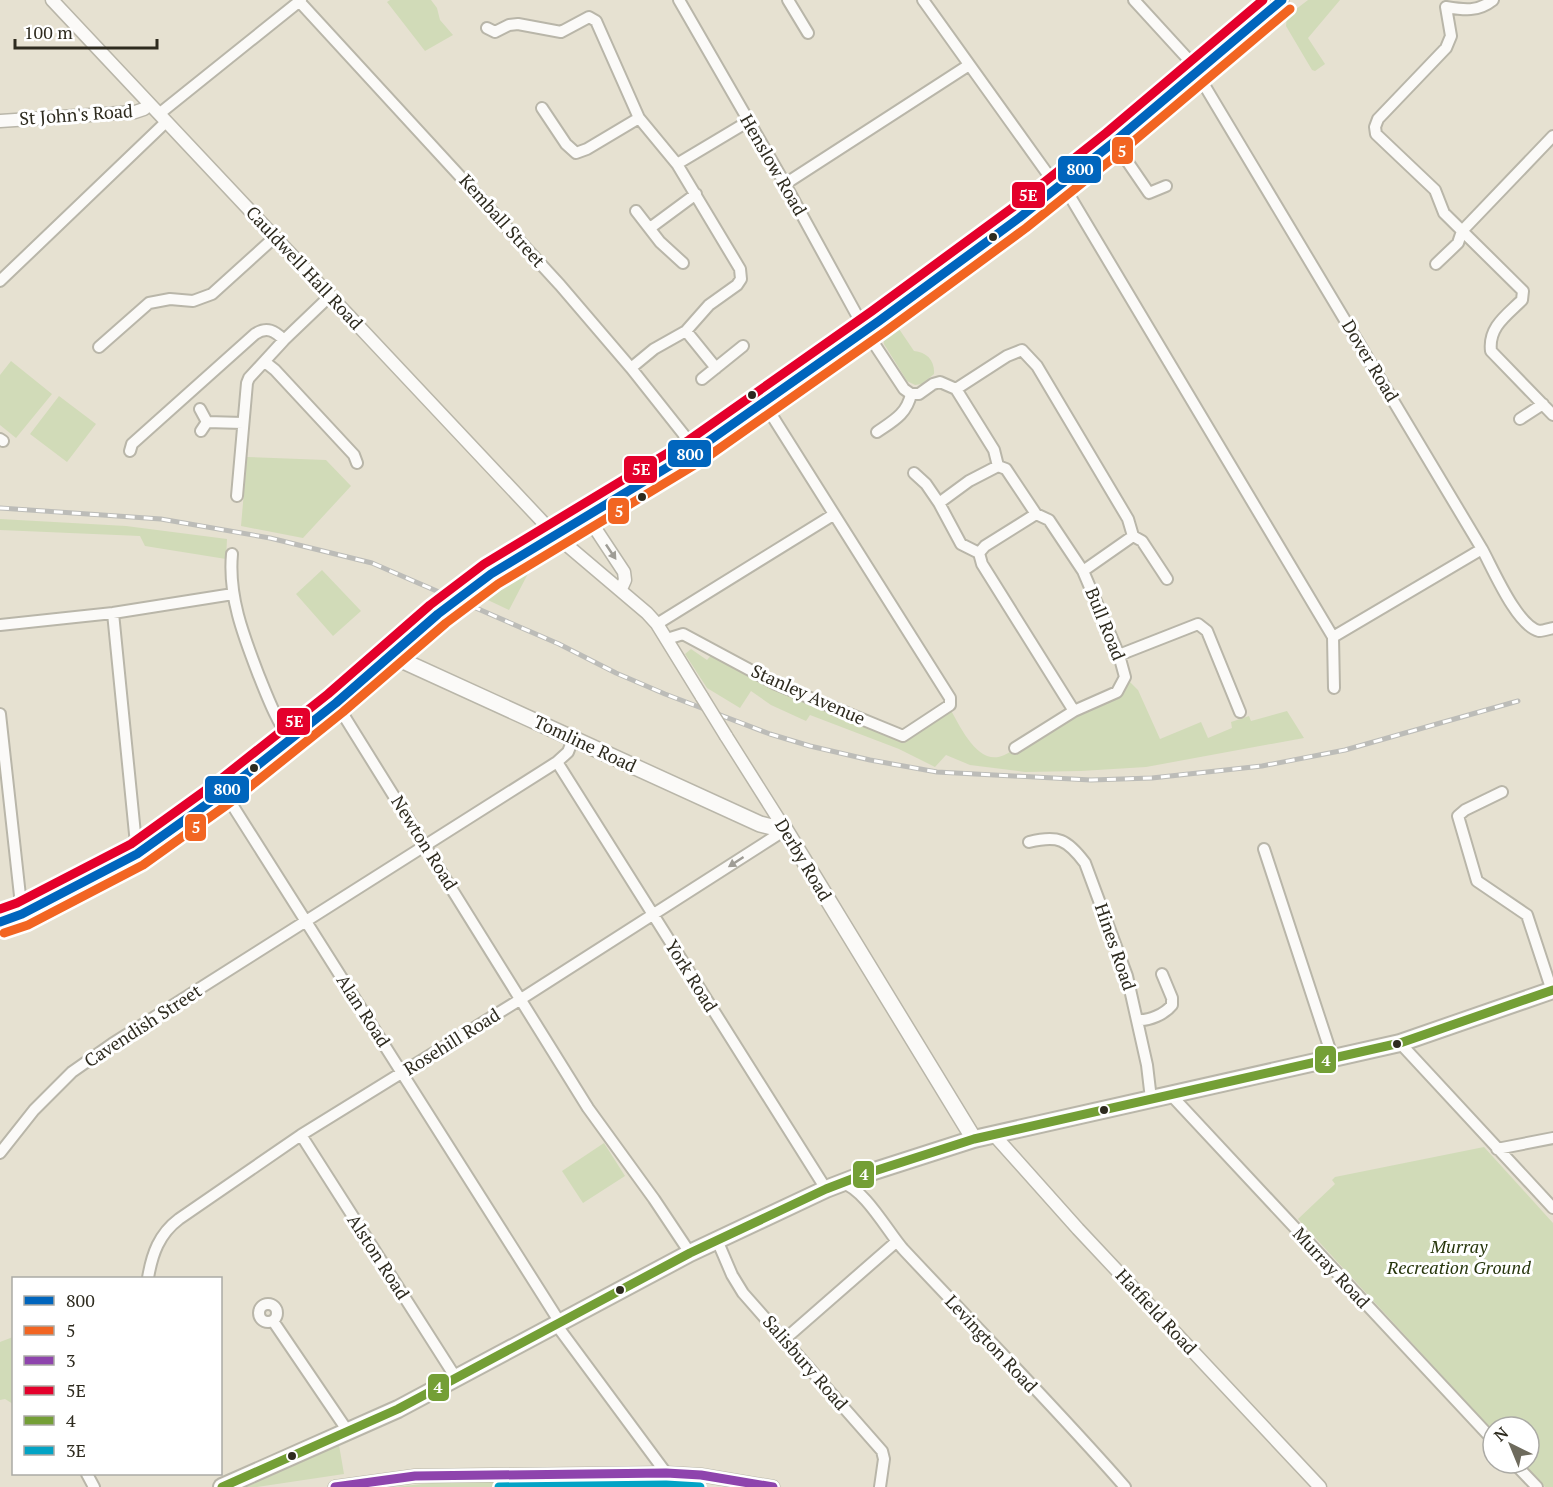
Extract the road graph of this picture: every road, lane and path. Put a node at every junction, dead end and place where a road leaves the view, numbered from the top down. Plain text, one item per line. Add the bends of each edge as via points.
1 (52, 0) edge
2 (300, 0) edge
3 (680, 0) edge
4 (788, 0) edge
5 (922, 0) edge
6 (1134, 0) edge
7 (1493, 0) edge
8 (1276, 2) edge
9 (1443, 3) edge
10 (487, 28) dead end
11 (500, 30) junction
12 (808, 33) dead end
13 (496, 41) dead end
14 (969, 65) junction
15 (1198, 72) junction
16 (150, 104) junction
17 (542, 108) dead end
18 (163, 118) junction
19 (639, 118) junction
20 (0, 121) edge
21 (749, 121) junction
22 (1553, 136) edge
23 (1114, 142) junction
24 (677, 164) junction
25 (785, 184) junction
26 (1059, 185) junction
27 (1166, 186) dead end
28 (696, 194) junction
29 (636, 211) dead end
30 (650, 228) junction
31 (1462, 231) junction
32 (275, 237) junction
33 (683, 263) dead end
34 (1436, 264) dead end
35 (3, 273) edge
36 (330, 296) junction
37 (865, 330) junction
38 (686, 331) junction
39 (284, 340) junction
40 (744, 346) dead end
41 (99, 347) dead end
42 (265, 362) junction
43 (631, 368) junction
44 (716, 368) junction
45 (702, 379) dead end
46 (956, 389) junction
47 (911, 394) junction
48 (764, 403) junction
49 (1543, 404) junction
50 (200, 409) dead end
51 (1553, 415) edge
52 (1520, 420) dead end
53 (243, 423) junction
54 (877, 432) dead end
55 (696, 450) junction
56 (130, 451) dead end
57 (357, 463) dead end
58 (998, 466) junction
59 (914, 473) dead end
60 (237, 496) dead end
61 (939, 503) junction
62 (1036, 514) junction
63 (833, 515) junction
64 (587, 516) junction
65 (555, 536) junction
66 (1133, 536) junction
67 (1482, 549) junction
68 (979, 553) junction
69 (231, 554) dead end
70 (1083, 571) junction
71 (1167, 579) dead end
72 (621, 590) junction
73 (233, 594) junction
74 (112, 613) junction
75 (657, 624) junction
76 (0, 625) edge
77 (1553, 628) edge
78 (1333, 637) junction
79 (667, 639) junction
80 (390, 655) junction
81 (1119, 655) junction
82 (1334, 688) dead end
83 (336, 703) junction
84 (1074, 711) junction
85 (1240, 712) dead end
86 (0, 714) edge
87 (290, 739) junction
88 (573, 739) junction
89 (1015, 748) dead end
90 (557, 762) junction
91 (224, 792) junction
92 (1502, 792) dead end
93 (783, 827) junction
94 (1029, 842) dead end
95 (426, 845) junction
96 (1264, 849) dead end
97 (137, 854) junction
98 (22, 914) junction
99 (652, 915) junction
100 (0, 922) edge
101 (305, 922) junction
102 (1162, 974) dead end
103 (1553, 990) edge
104 (521, 999) junction
105 (1137, 1020) junction
106 (1400, 1043) junction
107 (1334, 1059) junction
108 (402, 1072) junction
109 (1171, 1095) junction
110 (1151, 1099) junction
111 (301, 1135) junction
112 (994, 1135) junction
113 (1553, 1138) edge
114 (974, 1139) junction
115 (1497, 1149) junction
116 (0, 1153) edge
117 (850, 1180) junction
118 (826, 1189) junction
119 (862, 1197) junction
120 (1553, 1208) edge
121 (717, 1240) junction
122 (896, 1242) junction
123 (690, 1253) junction
124 (148, 1277) edge
125 (273, 1321) dead end
126 (557, 1322) junction
127 (785, 1339) junction
128 (456, 1378) junction
129 (1481, 1427) edge
130 (347, 1430) junction
131 (666, 1473) junction
132 (1526, 1475) edge
133 (222, 1482) edge
134 (335, 1487) edge
135 (773, 1487) edge
136 (880, 1487) edge
137 (1125, 1487) edge
138 (1320, 1487) edge
139 (1537, 1487) edge

1 - 16 street, Cauldwell Hall Road
2 - 18 street
2 - 43 street, Kemball Street via 547,270
3 - 21 street, Henslow Road
4 - 12 street
5 - 14 street
6 - 15 street, Dover Road
7 - 9 street via 1476,9
8 - 15 street
9 - 31 street via 1451,36 1446,48 1378,119 1375,127 1376,134 1435,190 1444,213
10 - 11 street
11 - 13 street
11 - 19 street via 518,24 561,32 589,17 596,21
14 - 25 street
14 - 26 street
15 - 23 street
15 - 67 street, Dover Road
16 - 18 street, Cauldwell Hall Road
16 - 20 street, St John's Road via 135,111
17 - 19 street via 576,153
18 - 32 street, Cauldwell Hall Road
18 - 35 street
19 - 24 street
21 - 24 street
21 - 25 street, Henslow Road
22 - 31 street
23 - 26 street
23 - 27 street via 1149,193
24 - 28 street
25 - 37 street, Henslow Road
26 - 37 street
26 - 78 street
28 - 30 street
28 - 38 street via 740,269 741,279 709,305
29 - 30 street
30 - 33 street
31 - 34 street via 1458,243
31 - 49 street via 1523,291 1522,300 1495,328 1491,351
32 - 36 street, Cauldwell Hall Road
32 - 41 street via 212,294 193,301 170,299 149,303
36 - 39 street
36 - 65 street, Cauldwell Hall Road
37 - 47 street, Henslow Road
37 - 48 street
38 - 43 street
38 - 44 street
39 - 42 street
39 - 56 street via 270,330 255,334 132,444
40 - 44 street
42 - 53 street via 247,383
42 - 57 street via 354,455
43 - 55 street, Kemball Street
44 - 45 street
46 - 47 street via 939,382 919,394
46 - 58 street via 994,450
46 - 66 street via 1022,350 1037,366 1128,519
47 - 54 street via 899,417
48 - 55 street
48 - 63 street
49 - 51 street
49 - 52 street
50 - 53 street via 204,427
53 - 60 street
55 - 64 street
58 - 61 street
58 - 62 street via 1006,469
59 - 61 street
61 - 68 street via 961,544
62 - 68 street
62 - 70 street via 1049,520
63 - 75 street
63 - 79 street, Stanley Avenue via 950,698 949,707 903,736 776,684 683,634
64 - 65 street
64 -> 72 street via 624,572
65 - 72 street, Derby Road
65 - 80 street, bridge via 472,587
66 - 70 street, Bull Road
66 - 71 street via 1142,542
67 - 77 street, Dover Road via 1528,625 1540,631
67 - 78 street
68 - 84 street via 982,564
69 - 73 street
70 - 81 street, Bull Road
72 - 75 street, Derby Road
73 - 74 street
73 - 87 street via 244,638 279,723
74 - 76 street
74 - 97 street
75 - 79 street, Derby Road
78 - 82 street
79 - 93 street, Derby Road, bridge
80 - 83 main road
80 - 88 main road, Tomline Road
81 - 84 street, Bull Road via 1125,677 1117,693
81 - 85 street via 1198,624 1207,631
83 - 87 main road
83 - 95 street, Newton Road
84 - 89 street, Bull Road
86 - 98 street
87 - 91 main road
88 - 90 street via 568,752
88 - 93 main road, Tomline Road via 760,824
90 - 95 street, Cavendish Street
90 - 99 street, York Road
91 - 97 main road
91 - 101 street, Alan Road
92 - 103 street via 1458,816 1477,881 1527,915
93 -> 99 street, Rosehill Road
93 - 114 main road, Derby Road
94 - 105 street, Hines Road via 1055,838 1073,847 1085,863 1127,976
95 - 101 street, Cavendish Street
95 - 104 street, Newton Road
96 - 107 street
97 - 98 main road
98 - 100 main road
99 - 104 street, Rosehill Road
99 - 118 street, York Road
101 - 108 street, Alan Road
101 - 116 street, Cavendish Street via 72,1072 34,1110
102 - 105 street via 1172,1005 1167,1012
103 - 106 main road
104 - 108 street, Rosehill Road
104 - 123 street, Newton Road via 588,1108
105 - 110 street, Hines Road
106 - 107 main road
106 - 115 street
107 - 109 main road
108 - 111 street, Rosehill Road
108 - 126 street, Alan Road
109 - 110 main road
109 - 129 street, Murray Road
110 - 112 main road
111 - 124 street, Rosehill Road via 170,1225 151,1259
111 - 128 street, Alston Road
112 - 114 main road
112 - 138 street, Hatfield Road via 1022,1175 1078,1229
113 - 115 street
114 - 117 main road
115 - 120 street
117 - 118 main road
117 - 119 street
117 - 119 street via 849,1184
118 - 121 main road
119 - 122 street, Levington Road
121 - 123 main road
121 - 127 street, Salisbury Road via 743,1293
122 - 127 street
122 - 137 street, Levington Road
123 - 126 main road
125 - 130 street
126 - 128 main road
126 - 131 street, Alan Road
127 - 136 street, Salisbury Road via 882,1451
128 - 130 main road via 398,1409
130 - 133 main road
131 - 134 street via 415,1476
131 - 135 street
132 - 139 street

